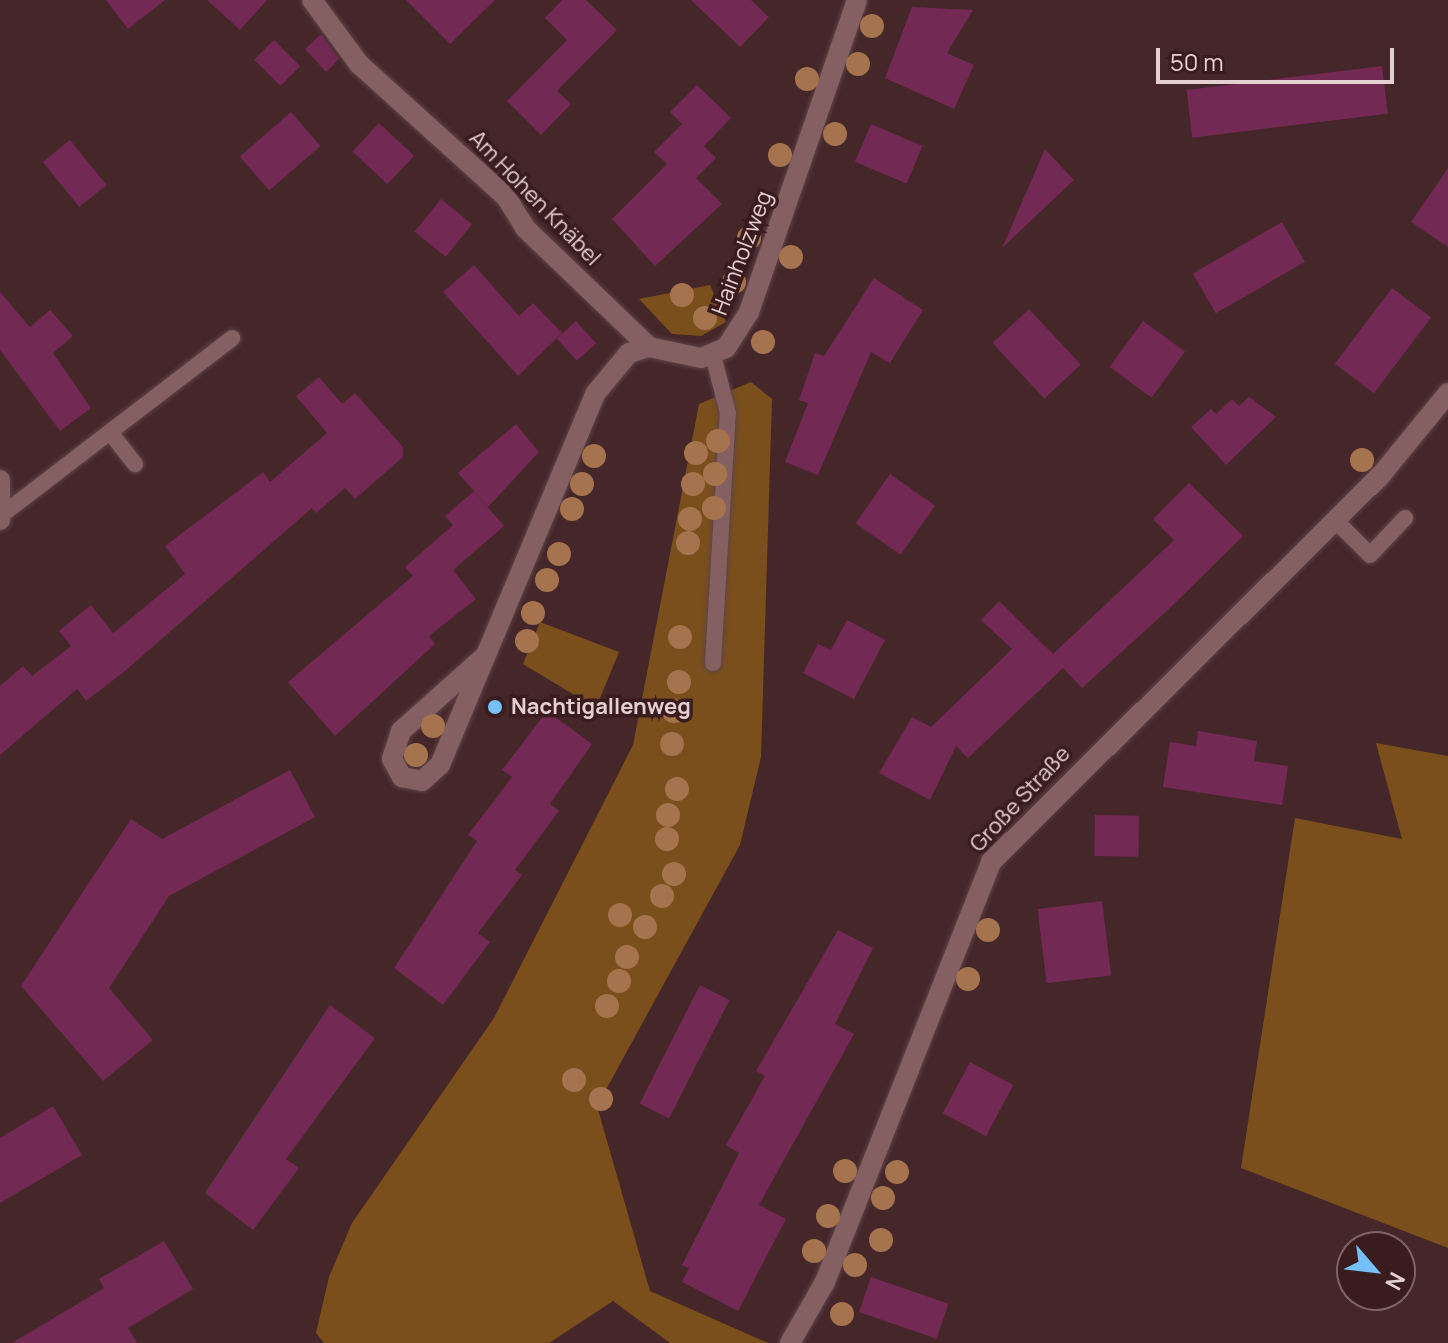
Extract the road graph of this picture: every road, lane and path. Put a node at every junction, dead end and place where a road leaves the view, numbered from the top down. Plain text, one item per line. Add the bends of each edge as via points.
1 (312, 0) edge
2 (857, 0) edge
3 (232, 338) dead end
4 (649, 347) junction
5 (713, 355) junction
6 (1448, 393) edge
7 (110, 432) junction
8 (135, 464) dead end
9 (0, 480) edge
10 (2, 517) edge
11 (1405, 518) dead end
12 (1335, 520) junction
13 (485, 656) junction
14 (713, 663) dead end
15 (790, 1343) edge

1 - 4 street, Am Hohen Knäbel via 359,64 506,197 525,228
2 - 5 street, Hainholzweg via 749,312
3 - 7 lane
4 - 5 street
4 - 13 street via 610,369 595,394
5 - 14 lane via 728,413
6 - 12 street, Große Straße
7 - 8 lane
7 - 10 lane
9 - 10 street
11 - 12 lane via 1370,555
12 - 15 street, Große Straße via 991,862 825,1282
13 - 13 street via 401,731 392,759 402,777 422,781 440,765

